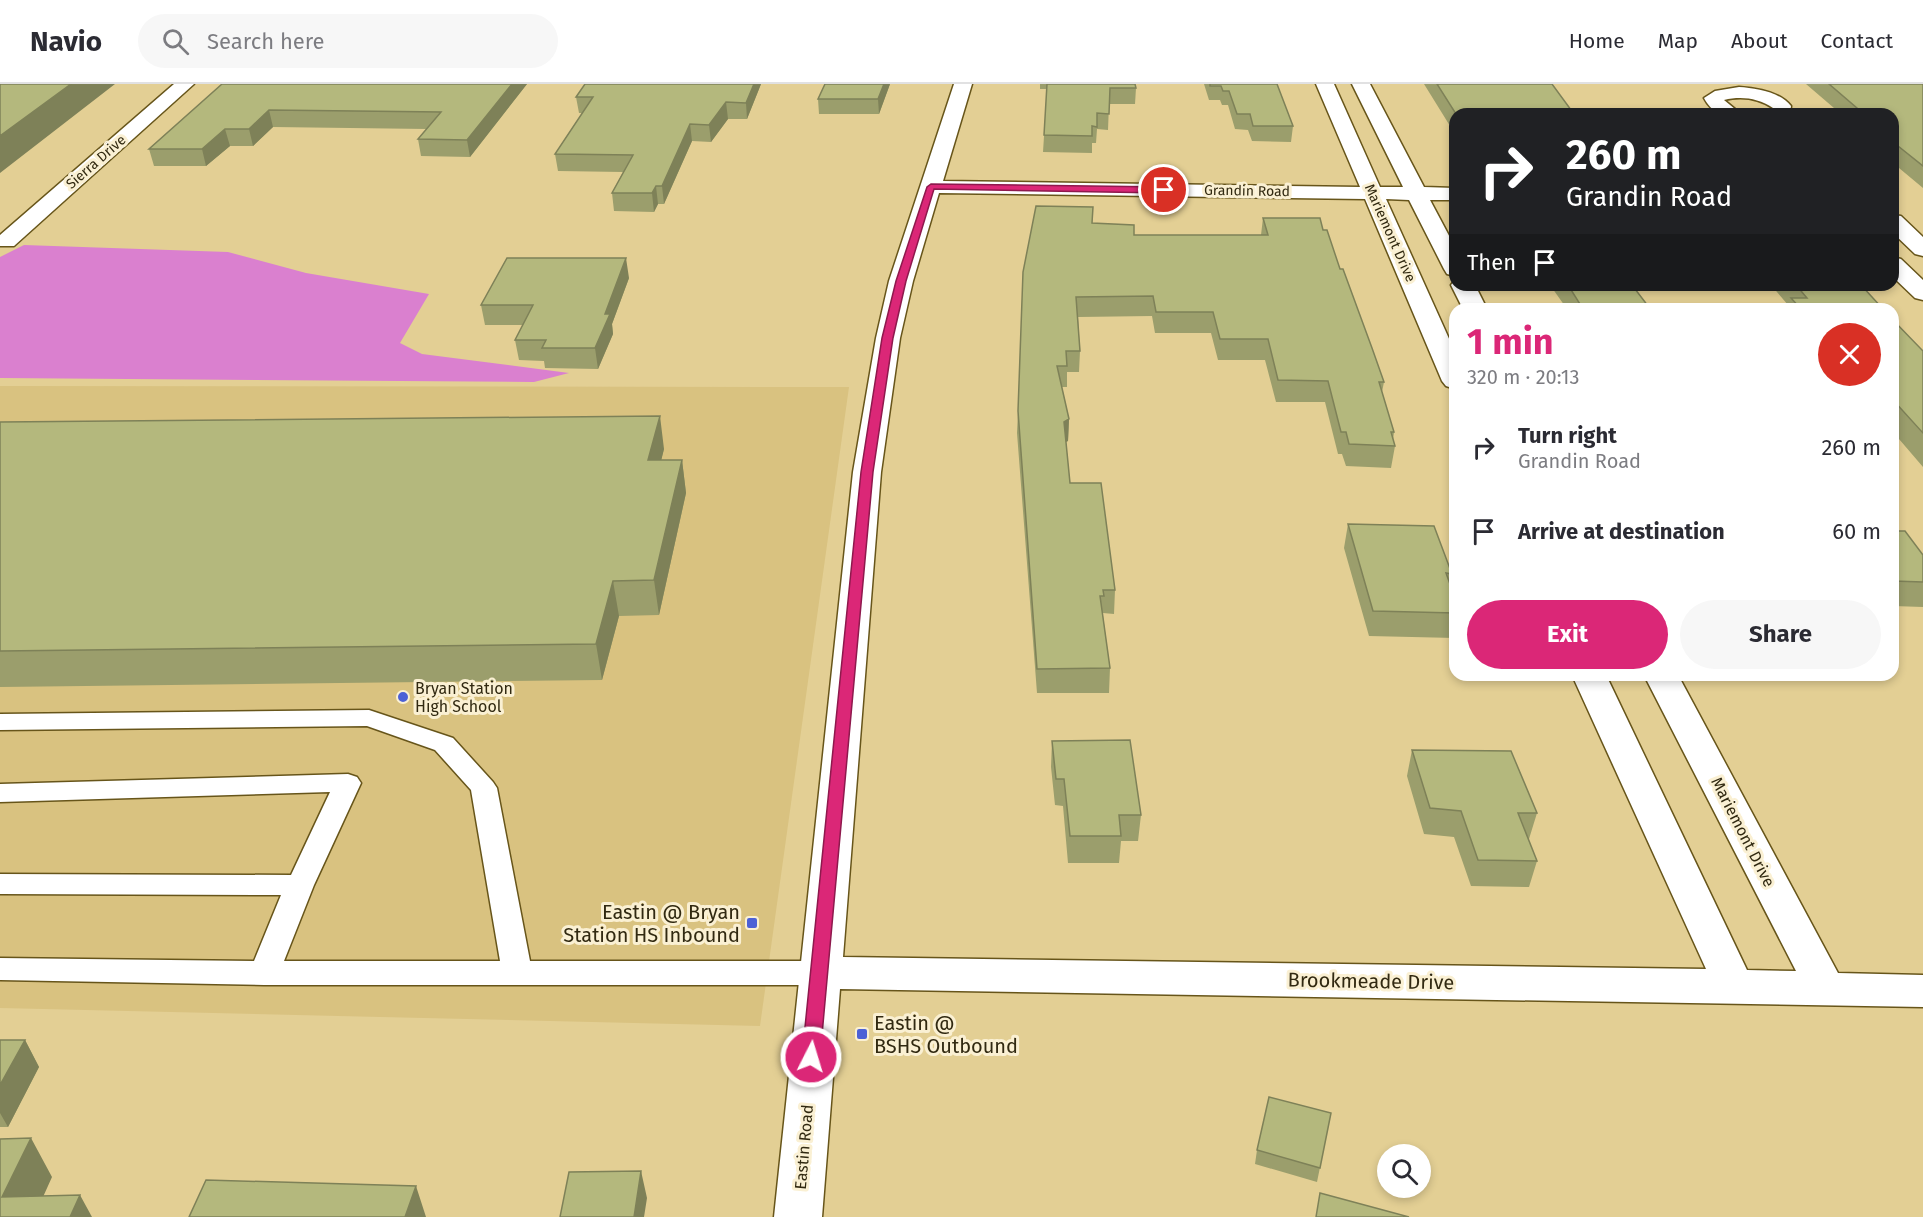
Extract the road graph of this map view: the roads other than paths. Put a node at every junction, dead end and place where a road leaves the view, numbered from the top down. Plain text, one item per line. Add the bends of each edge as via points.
1 (185, 84) edge
2 (963, 84) edge
3 (1325, 84) edge
4 (1361, 84) edge
5 (1722, 108) edge
6 (1782, 108) edge
7 (1449, 179) edge
8 (933, 180) junction
9 (1369, 185) junction
10 (1413, 186) junction
11 (1449, 193) edge
12 (1899, 227) edge
13 (3, 243) edge
14 (1923, 249) edge
15 (1449, 258) edge
16 (1899, 270) edge
17 (1923, 293) edge
18 (1449, 367) edge
19 (1592, 681) edge
20 (1665, 681) edge
21 (0, 722) edge
22 (0, 793) edge
23 (0, 884) edge
24 (300, 885) junction
25 (0, 969) edge
26 (517, 971) junction
27 (264, 973) junction
28 (819, 973) junction
29 (1734, 986) junction
30 (1824, 988) junction
31 (1923, 992) edge
32 (798, 1217) edge

1 - 13 street, Sierra Drive
2 - 8 street, Eastin Road
3 - 9 street, Mariemont Drive
4 - 10 street
5 - 6 street via 1713,98 1724,94 1760,95
7 - 10 street, Grandin Road
8 - 9 street, Grandin Road
8 - 28 street, Eastin Road via 901,281 888,338 867,472
9 - 10 street, Grandin Road
9 - 18 street, Mariemont Drive
10 - 11 street, Grandin Road
10 - 15 street
12 - 14 street
16 - 17 street
19 - 29 street
20 - 30 street, Mariemont Drive
21 - 26 lane via 369,718 444,744 484,788
22 - 24 lane via 348,783
23 - 24 lane
24 - 27 lane
25 - 27 lane
26 - 27 lane
26 - 28 lane
28 - 29 street, Brookmeade Drive
28 - 32 street, Eastin Road
29 - 30 street, Brookmeade Drive
30 - 31 street, Brookmeade Drive

